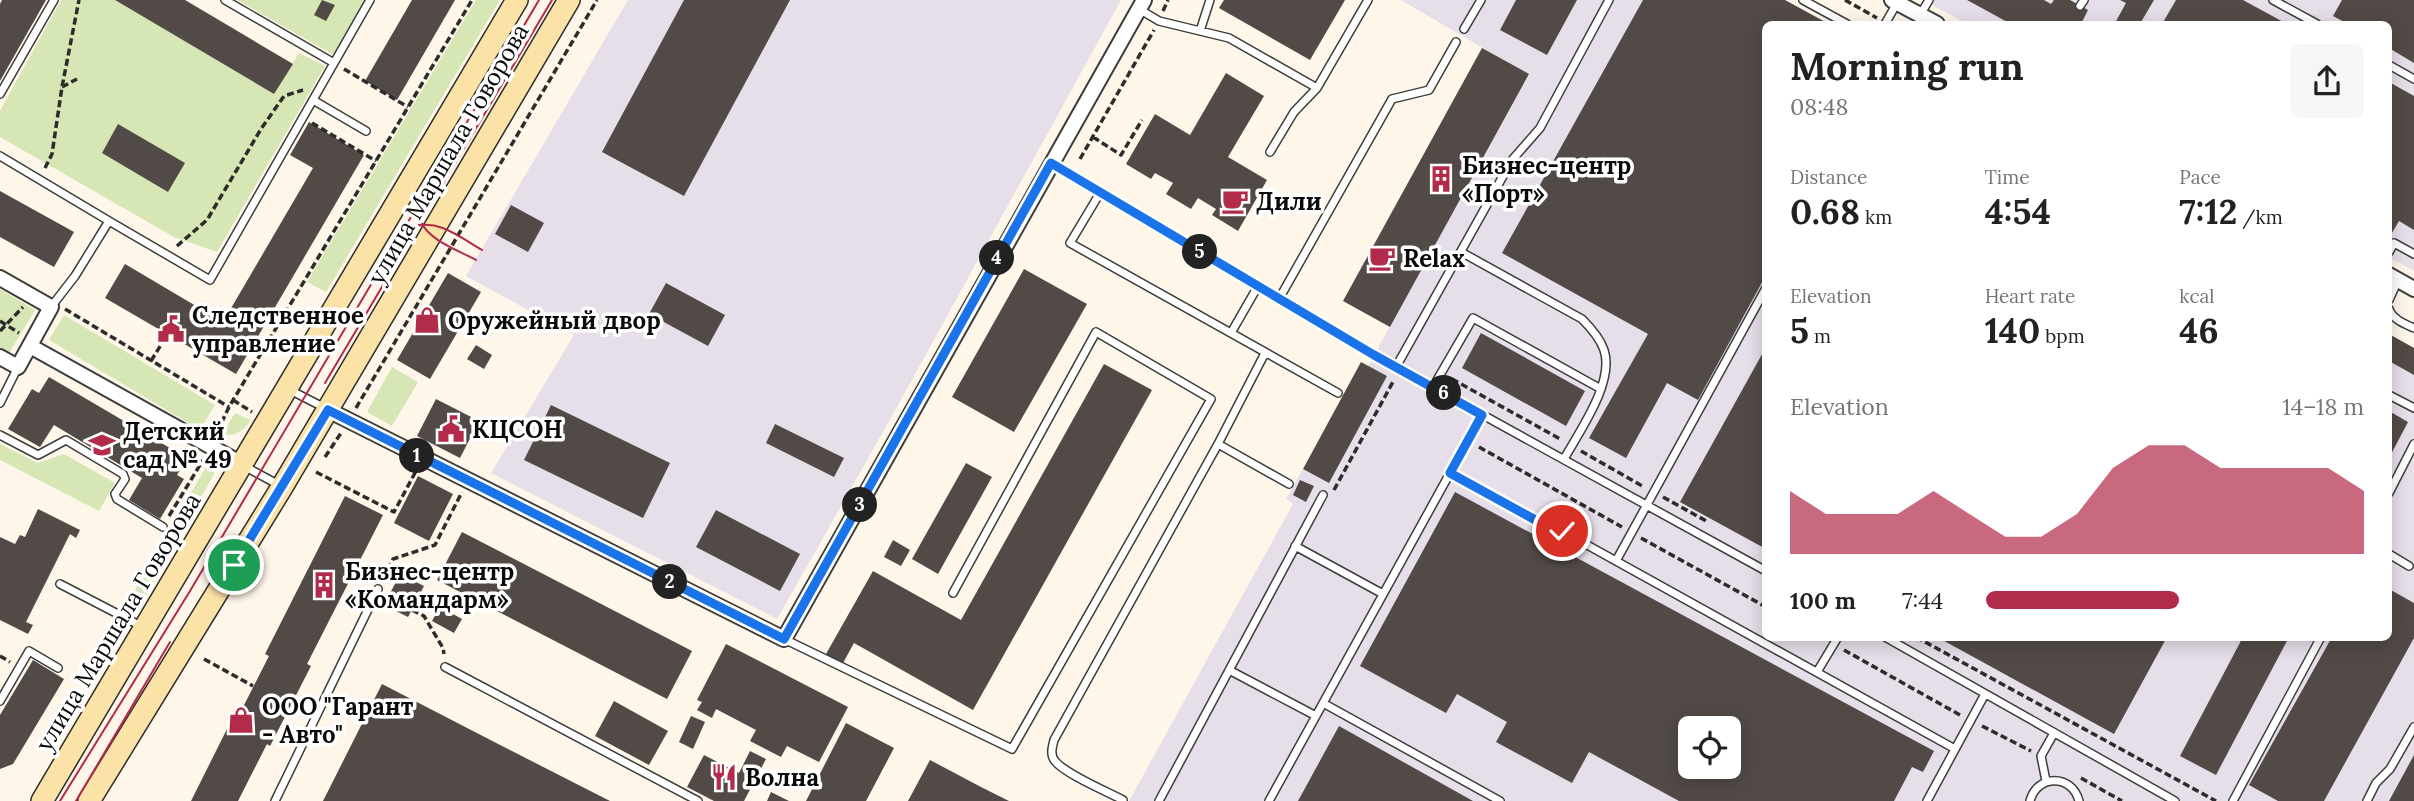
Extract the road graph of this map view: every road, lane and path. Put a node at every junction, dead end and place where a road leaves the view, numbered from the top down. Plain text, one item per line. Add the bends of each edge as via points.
1 (54, 0) edge
2 (79, 0) edge
3 (225, 0) edge
4 (370, 0) edge
5 (472, 0) edge
6 (517, 0) edge
7 (569, 0) edge
8 (597, 0) edge
9 (1168, 0) edge
10 (1210, 0) edge
11 (1368, 0) edge
12 (1482, 0) edge
13 (1609, 0) edge
14 (1803, 0) edge
15 (1845, 0) edge
16 (1928, 0) edge
17 (2273, 0) edge
18 (1895, 2) edge
19 (1142, 5) edge
20 (1920, 15) junction
21 (1159, 21) junction
22 (1842, 21) edge
23 (1882, 21) edge
24 (1886, 21) edge
25 (1931, 21) edge
26 (2311, 21) edge
27 (1464, 29) dead end
28 (1200, 31) junction
29 (1456, 42) dead end
30 (334, 63) junction
31 (2392, 67) edge
32 (78, 79) dead end
33 (2414, 79) edge
34 (62, 88) junction
35 (307, 88) dead end
36 (1317, 88) junction
37 (0, 94) edge
38 (313, 100) junction
39 (408, 107) junction
40 (303, 118) junction
41 (1142, 120) dead end
42 (366, 131) dead end
43 (1093, 138) junction
44 (1270, 152) dead end
45 (0, 156) edge
46 (1080, 159) dead end
47 (376, 161) junction
48 (1051, 163) junction
49 (40, 180) junction
50 (1100, 192) junction
51 (109, 221) junction
52 (2392, 247) edge
53 (1461, 251) junction
54 (171, 252) dead end
55 (2414, 254) edge
56 (0, 278) edge
57 (2394, 278) edge
58 (1258, 286) junction
59 (2414, 289) edge
60 (1762, 295) edge
61 (33, 297) junction
62 (1279, 299) junction
63 (53, 305) junction
64 (2392, 316) edge
65 (0, 321) edge
66 (6, 325) junction
67 (2414, 328) edge
68 (0, 331) edge
69 (1231, 333) junction
70 (167, 335) dead end
71 (31, 343) junction
72 (1265, 352) junction
73 (0, 357) edge
74 (151, 361) junction
75 (18, 368) junction
76 (1398, 368) junction
77 (1441, 373) junction
78 (1433, 387) junction
79 (287, 388) junction
80 (1601, 389) junction
81 (1338, 393) dead end
82 (2392, 397) edge
83 (233, 400) junction
84 (0, 403) edge
85 (229, 407) junction
86 (2414, 408) edge
87 (328, 410) junction
88 (256, 415) dead end
89 (1482, 415) junction
90 (348, 421) junction
91 (0, 435) edge
92 (215, 436) dead end
93 (1468, 441) junction
94 (1218, 444) junction
95 (2414, 444) edge
96 (1571, 446) junction
97 (205, 455) dead end
98 (325, 457) dead end
99 (1564, 459) junction
100 (242, 464) junction
101 (418, 468) dead end
102 (316, 472) dead end
103 (1450, 473) junction
104 (1289, 484) dead end
105 (282, 487) junction
106 (2392, 487) edge
107 (463, 491) dead end
108 (1654, 492) junction
109 (1323, 495) joint
110 (1647, 506) junction
111 (1710, 523) dead end
112 (163, 527) joint
113 (1631, 533) junction
114 (1295, 546) junction
115 (2392, 556) edge
116 (1616, 561) junction
117 (2409, 566) dead end
118 (1762, 569) edge
119 (60, 584) dead end
120 (378, 589) joint
121 (953, 593) dead end
122 (1383, 594) junction
123 (1762, 605) edge
124 (412, 610) dead end
125 (145, 628) junction
126 (784, 639) junction
127 (1836, 641) edge
128 (1892, 641) edge
129 (1923, 641) edge
130 (2319, 641) edge
131 (0, 656) edge
132 (204, 659) dead end
133 (8, 660) dead end
134 (445, 667) joint
135 (58, 668) dead end
136 (1229, 670) junction
137 (1817, 672) junction
138 (253, 687) dead end
139 (1984, 694) junction
140 (0, 701) edge
141 (1323, 703) junction
142 (1316, 716) junction
143 (2414, 727) edge
144 (2054, 733) junction
145 (1955, 749) junction
146 (2046, 781) junction
147 (1123, 800) edge
148 (42, 801) edge
149 (89, 801) edge
150 (275, 801) edge
151 (698, 801) edge
152 (1159, 801) edge
153 (1269, 801) edge
154 (1500, 801) edge
155 (1927, 801) edge
156 (2030, 801) edge
157 (2079, 801) edge
158 (2175, 801) edge
159 (2216, 801) edge
160 (2233, 801) edge
161 (2367, 801) edge

1 - 37 lane
2 - 34 path
3 - 30 lane
4 - 30 lane
5 - 39 path
6 - 79 main road, улица Маршала Говорова
7 - 87 main road, улица Маршала Говорова
8 - 90 path
9 - 21 path
10 - 28 lane
11 - 36 lane
12 - 27 lane
13 - 53 lane via 1540,128 1512,160
14 - 22 lane
15 - 23 path
16 - 20 lane
17 - 26 lane
18 - 20 street
18 - 24 lane
19 - 21 lane
19 - 48 street
20 - 25 street
21 - 28 lane
21 - 43 path
28 - 36 lane via 1229,38
29 - 62 lane via 1429,90 1392,99
30 - 38 lane
30 - 39 path
31 - 33 lane
32 - 34 path
34 - 49 path via 52,154
35 - 54 path via 284,96 207,220
36 - 44 lane via 1294,111
38 - 40 lane
38 - 42 lane
39 - 47 path
40 - 47 path
40 - 51 lane via 210,280
41 - 43 path via 1121,155
43 - 46 path
45 - 49 lane
47 - 83 path
48 - 50 lane
48 - 126 street
49 - 51 lane
50 - 58 lane
50 - 69 lane via 1070,243
51 - 63 lane
52 - 55 lane via 2394,243
53 - 76 lane
53 - 80 lane via 1582,319 1605,350
56 - 61 street
57 - 59 street
58 - 62 lane
58 - 69 lane
60 - 108 lane
61 - 63 street
61 - 66 path
62 - 76 lane
63 - 71 street
63 - 74 path
64 - 67 lane
65 - 66 path
66 - 68 path
66 - 71 path
69 - 72 lane
70 - 74 path
71 - 75 street
71 - 100 street
72 - 81 lane
72 - 94 lane
73 - 75 street
74 - 85 path
75 - 84 lane
76 - 78 lane
76 - 109 path via 1332,493
77 - 78 lane
77 - 80 lane via 1473,318
77 - 96 path
78 - 89 lane
79 - 87 lane
79 - 100 main road, улица Маршала Говорова
80 - 96 lane
82 - 86 lane
83 - 85 path
83 - 88 path
85 - 92 path
87 - 90 street
87 - 105 main road, улица Маршала Говорова
89 - 93 lane
89 - 99 lane
90 - 98 path
90 - 126 street
91 - 112 lane via 38,455 66,440 123,474 117,499
93 - 103 lane
93 - 113 path
94 - 104 lane
94 - 147 lane via 1054,740 1055,761 1064,769
95 - 106 lane
96 - 99 lane
96 - 108 path
97 - 112 path
99 - 110 lane
100 - 105 lane
100 - 125 main road, улица Маршала Говорова
101 - 102 path via 394,512
103 - 116 lane
103 - 122 lane
105 - 149 main road, улица Маршала Говорова
107 - 120 path via 435,545 393,559
108 - 110 lane
108 - 111 path
109 - 114 lane
110 - 113 lane
110 - 118 lane
113 - 116 lane
113 - 123 path
114 - 122 lane
114 - 136 lane
115 - 117 lane
116 - 137 lane
119 - 125 lane
120 - 150 lane
121 - 126 lane via 1096,332 1211,399 1012,749
122 - 141 lane
124 - 134 path via 424,616 443,648
125 - 148 main road, улица Маршала Говорова
127 - 137 lane
128 - 139 lane
129 - 159 path
130 - 160 lane
131 - 133 path
132 - 138 path
134 - 151 lane
135 - 140 lane via 29,651
136 - 142 lane
136 - 152 lane
137 - 145 lane
139 - 144 lane
139 - 145 lane
141 - 142 lane
141 - 154 lane
142 - 153 lane
143 - 161 lane
144 - 146 lane via 2041,756
144 - 158 lane
145 - 155 lane
146 - 156 lane via 2034,790
146 - 157 lane via 2069,784

